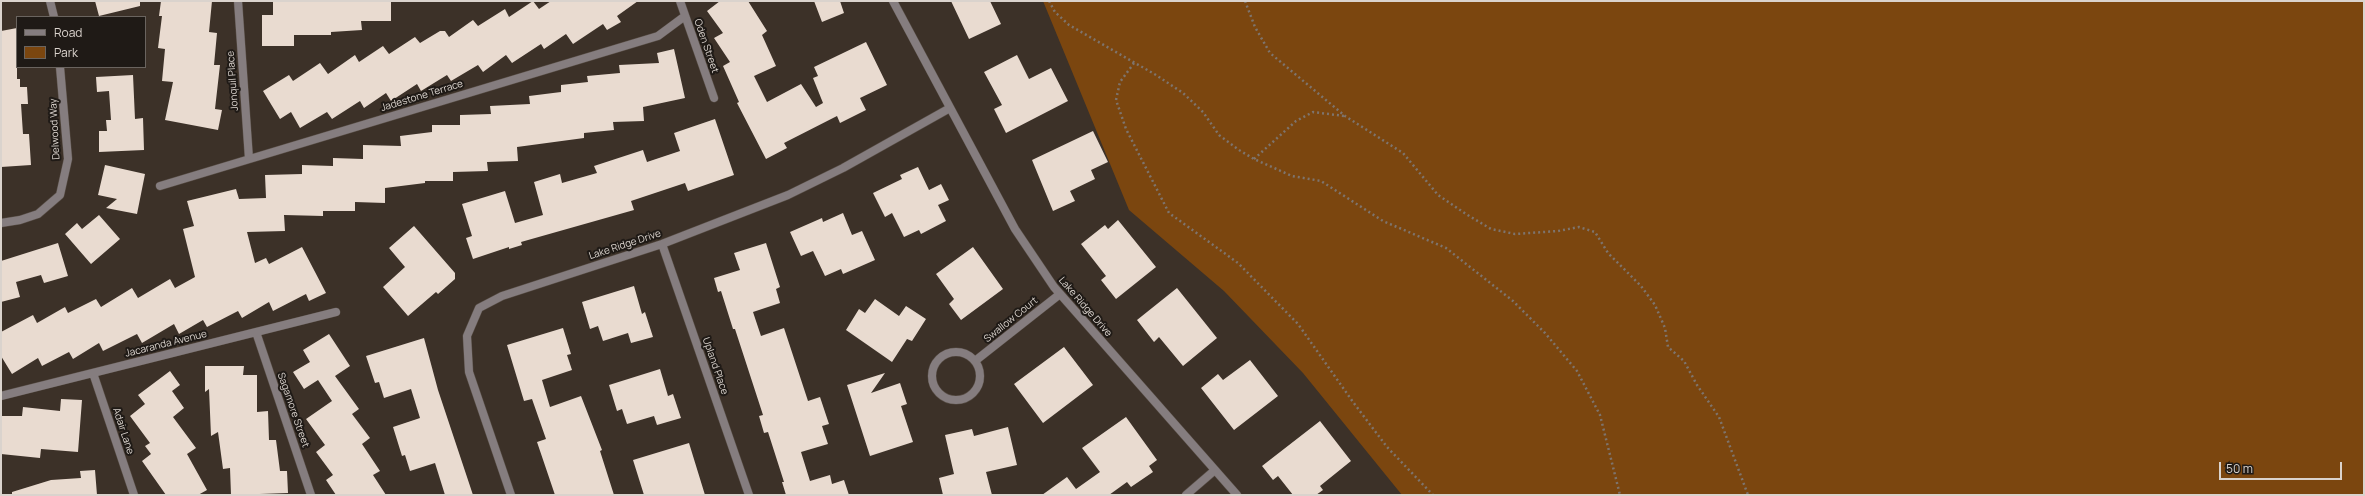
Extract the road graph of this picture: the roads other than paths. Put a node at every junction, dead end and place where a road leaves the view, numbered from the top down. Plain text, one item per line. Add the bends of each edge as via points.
1 (50, 1) edge
2 (238, 1) edge
3 (680, 1) edge
4 (893, 1) edge
5 (54, 16) edge
6 (685, 16) junction
7 (60, 68) edge
8 (714, 98) dead end
9 (950, 108) junction
10 (249, 159) junction
11 (160, 186) dead end
12 (1, 223) edge
13 (662, 244) junction
14 (1060, 294) junction
15 (336, 312) dead end
16 (256, 332) junction
17 (975, 361) junction
18 (93, 373) junction
19 (1, 396) edge
20 (1215, 470) junction
21 (134, 495) edge
22 (311, 495) edge
23 (511, 495) edge
24 (749, 495) edge
25 (1186, 495) edge
26 (1236, 495) edge

1 - 5 street
2 - 10 street, Jonquil Place
3 - 6 street, Oden Street
4 - 9 street, Lake Ridge Drive
6 - 8 street, Oden Street
6 - 10 street, Jadestone Terrace via 658,36
7 - 12 street, Delwood Way via 68,159 60,195 38,214
9 - 13 street, Lake Ridge Drive via 843,168 788,195
9 - 14 street, Lake Ridge Drive via 1015,229
10 - 11 street, Jadestone Terrace
13 - 23 street, Lake Ridge Drive via 502,296 479,308 467,336 469,372
13 - 24 street, Upland Place
14 - 17 street, Swallow Court
14 - 20 street, Lake Ridge Drive
15 - 16 street, Jacaranda Avenue
16 - 18 street, Jacaranda Avenue
16 - 22 street, Sagamore Street
17 - 17 street via 980,381 968,397 948,398 937,390 932,376 937,361 942,356 949,353 964,353
18 - 19 street, Jacaranda Avenue
18 - 21 street, Adair Lane
20 - 25 street
20 - 26 street, Lake Ridge Drive

